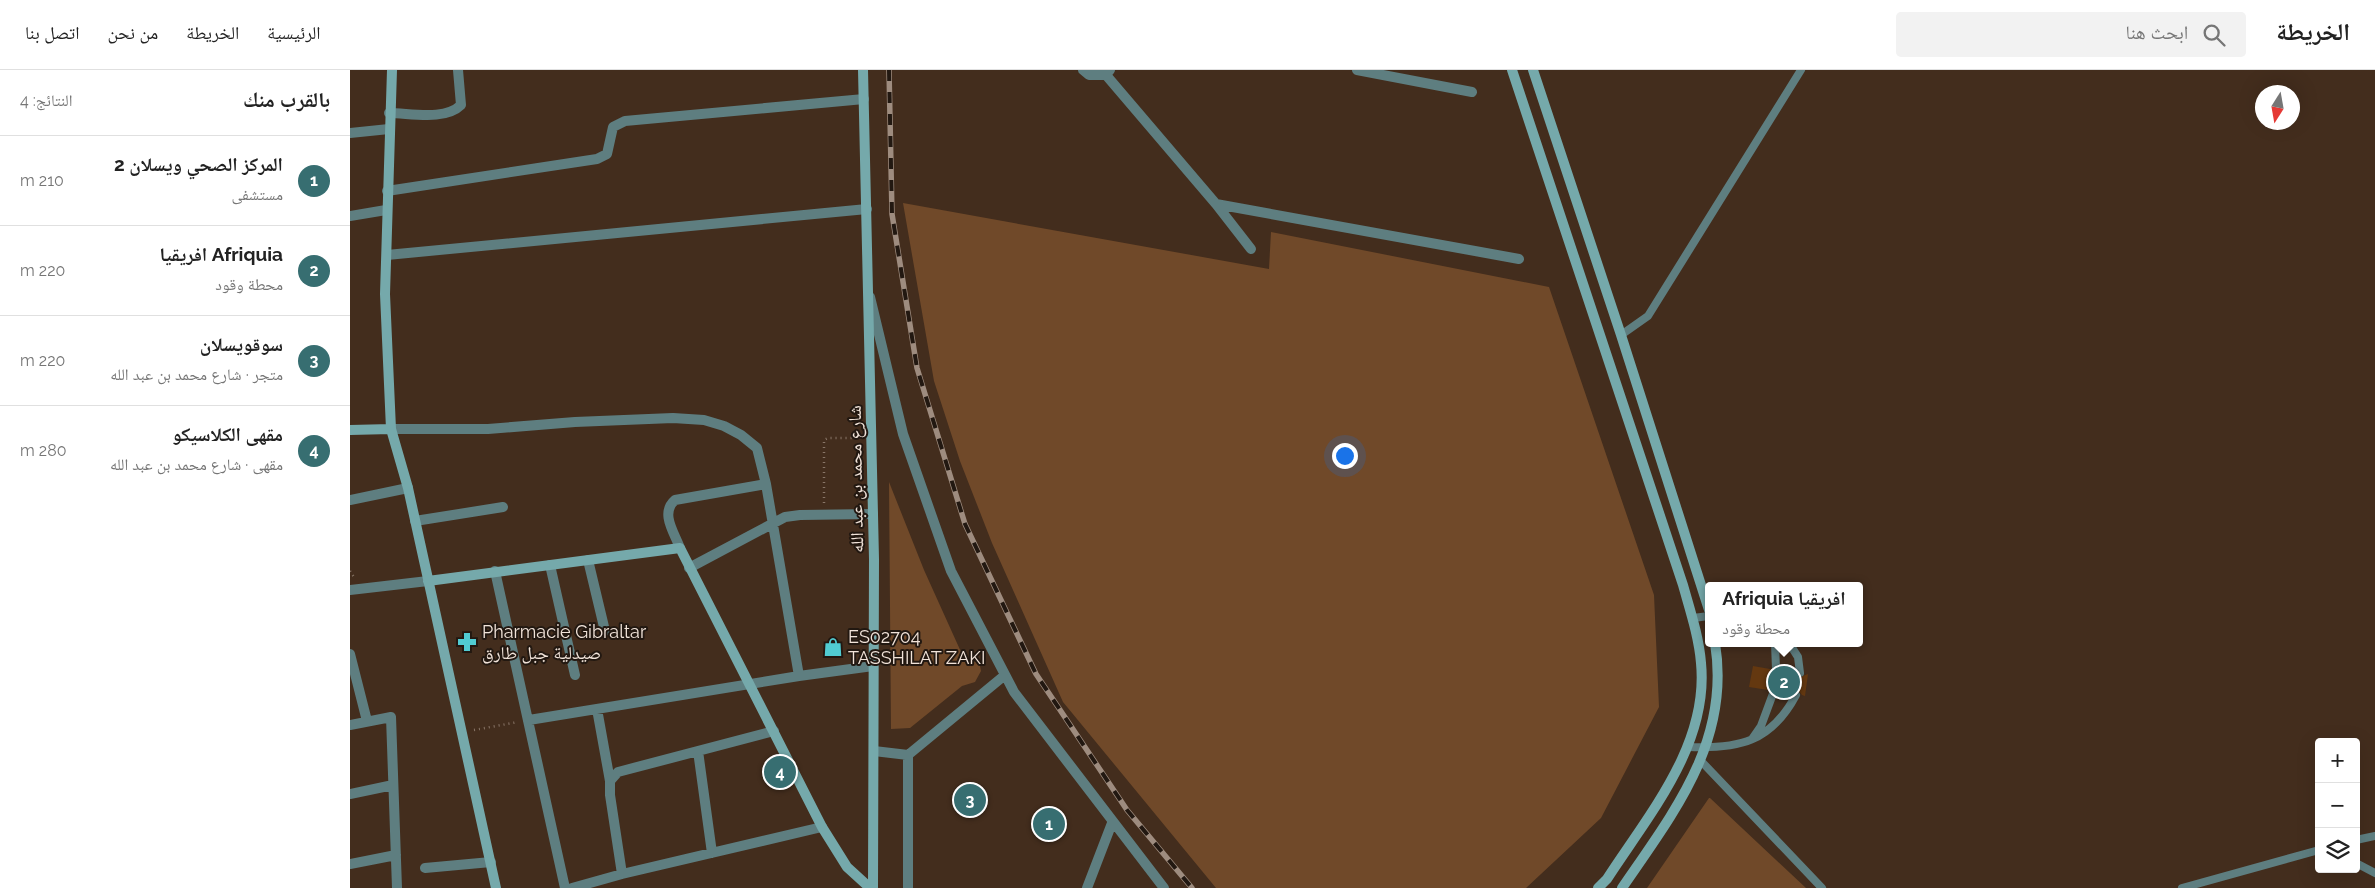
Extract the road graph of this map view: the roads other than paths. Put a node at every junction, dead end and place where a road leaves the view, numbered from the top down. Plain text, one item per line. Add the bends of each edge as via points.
1 (392, 70) edge
2 (458, 70) edge
3 (863, 70) edge
4 (1083, 70) edge
5 (1357, 70) edge
6 (1512, 70) edge
7 (1533, 70) edge
8 (1800, 70) edge
9 (1108, 72) edge
10 (1472, 92) dead end
11 (864, 99) junction
12 (389, 113) junction
13 (389, 129) junction
14 (350, 133) edge
15 (387, 192) junction
16 (1216, 204) junction
17 (867, 209) junction
18 (386, 210) junction
19 (350, 216) edge
20 (1250, 249) dead end
21 (386, 254) junction
22 (1519, 259) dead end
23 (868, 289) junction
24 (1621, 335) junction
25 (391, 429) junction
26 (350, 430) edge
27 (766, 484) junction
28 (408, 488) junction
29 (350, 500) edge
30 (503, 507) dead end
31 (873, 514) junction
32 (415, 521) junction
33 (773, 523) junction
34 (680, 548) junction
35 (588, 560) junction
36 (550, 565) junction
37 (689, 568) junction
38 (495, 571) junction
39 (428, 581) junction
40 (350, 590) edge
41 (1705, 598) edge
42 (1705, 616) edge
43 (1693, 618) junction
44 (605, 631) dead end
45 (1715, 647) edge
46 (1775, 647) edge
47 (1792, 647) edge
48 (350, 654) edge
49 (873, 666) junction
50 (1776, 670) dead end
51 (1800, 673) dead end
52 (575, 675) dead end
53 (1005, 675) junction
54 (799, 676) junction
55 (749, 684) junction
56 (1774, 691) dead end
57 (1796, 694) dead end
58 (597, 709) junction
59 (529, 720) junction
60 (367, 721) junction
61 (350, 725) edge
62 (774, 732) junction
63 (1751, 741) junction
64 (1688, 746) junction
65 (1706, 747) junction
66 (698, 751) junction
67 (874, 751) junction
68 (908, 755) junction
69 (1702, 761) junction
70 (610, 781) junction
71 (393, 785) junction
72 (350, 794) edge
73 (1112, 823) junction
74 (822, 827) junction
75 (2375, 836) edge
76 (2360, 839) edge
77 (2315, 851) edge
78 (712, 853) junction
79 (396, 855) junction
80 (491, 862) junction
81 (350, 864) edge
82 (2360, 864) edge
83 (425, 868) dead end
84 (2375, 873) edge
85 (622, 874) junction
86 (397, 888) edge
87 (496, 888) edge
88 (565, 888) edge
89 (572, 888) edge
90 (871, 888) edge
91 (908, 888) edge
92 (1087, 888) edge
93 (1164, 888) edge
94 (1598, 888) edge
95 (1622, 888) edge
96 (1822, 888) edge
97 (2182, 888) edge

1 - 12 street
2 - 12 street via 461,104 456,110 444,114
3 - 11 street, شارع محمد بن عبد الله
4 - 9 street via 1089,75
5 - 10 street
6 - 43 street
7 - 24 street
8 - 24 lane via 1648,316
9 - 16 street
11 - 15 street via 625,122 613,127 607,154 597,159
11 - 17 street, شارع محمد بن عبد الله
12 - 13 street
13 - 14 street
13 - 15 street
15 - 18 street
16 - 20 street
16 - 22 street
17 - 21 street
17 - 23 street, شارع محمد بن عبد الله
18 - 19 street
18 - 21 street
21 - 25 street
23 - 31 street, شارع محمد بن عبد الله
23 - 53 street via 903,434 952,571
24 - 41 street
25 - 26 street
25 - 27 street via 488,429 673,418 704,420 724,426 757,448
25 - 28 street
27 - 33 street
27 - 34 street via 675,500 668,506 666,514
28 - 29 street
28 - 32 street
30 - 32 street
31 - 33 street via 800,515
31 - 49 street, شارع محمد بن عبد الله
32 - 39 street
33 - 37 street
33 - 54 street
34 - 35 street
34 - 37 street
35 - 36 street
35 - 44 street
36 - 38 street
36 - 52 street
37 - 55 street
38 - 39 street
38 - 59 street
39 - 40 street
39 - 80 street
42 - 43 lane
43 - 64 street via 1702,663 1698,710
45 - 65 street via 1718,692
46 - 50 lane
47 - 51 lane via 1798,657
48 - 60 street
49 - 54 street
49 - 67 street, شارع محمد بن عبد الله
53 - 68 street
53 - 73 street via 1014,692
54 - 55 street
55 - 58 street
55 - 62 street
56 - 63 lane via 1761,726
57 - 63 lane via 1778,723
58 - 59 street
58 - 70 street
59 - 88 street
60 - 61 street
60 - 71 street via 391,717
62 - 66 street
62 - 74 street
63 - 65 lane
64 - 65 lane
64 - 94 street via 1668,785
65 - 69 street
66 - 70 street via 618,772
66 - 78 street
67 - 68 street
67 - 90 street, شارع محمد بن عبد الله
68 - 91 street
69 - 95 street via 1684,797
69 - 96 lane
70 - 85 street
71 - 72 street
71 - 79 street
73 - 92 street
73 - 93 street
74 - 78 street
74 - 90 street via 847,867
75 - 76 lane
77 - 97 lane
78 - 85 street
79 - 81 street
79 - 86 street
80 - 83 street
80 - 87 street
82 - 84 lane
85 - 89 street

